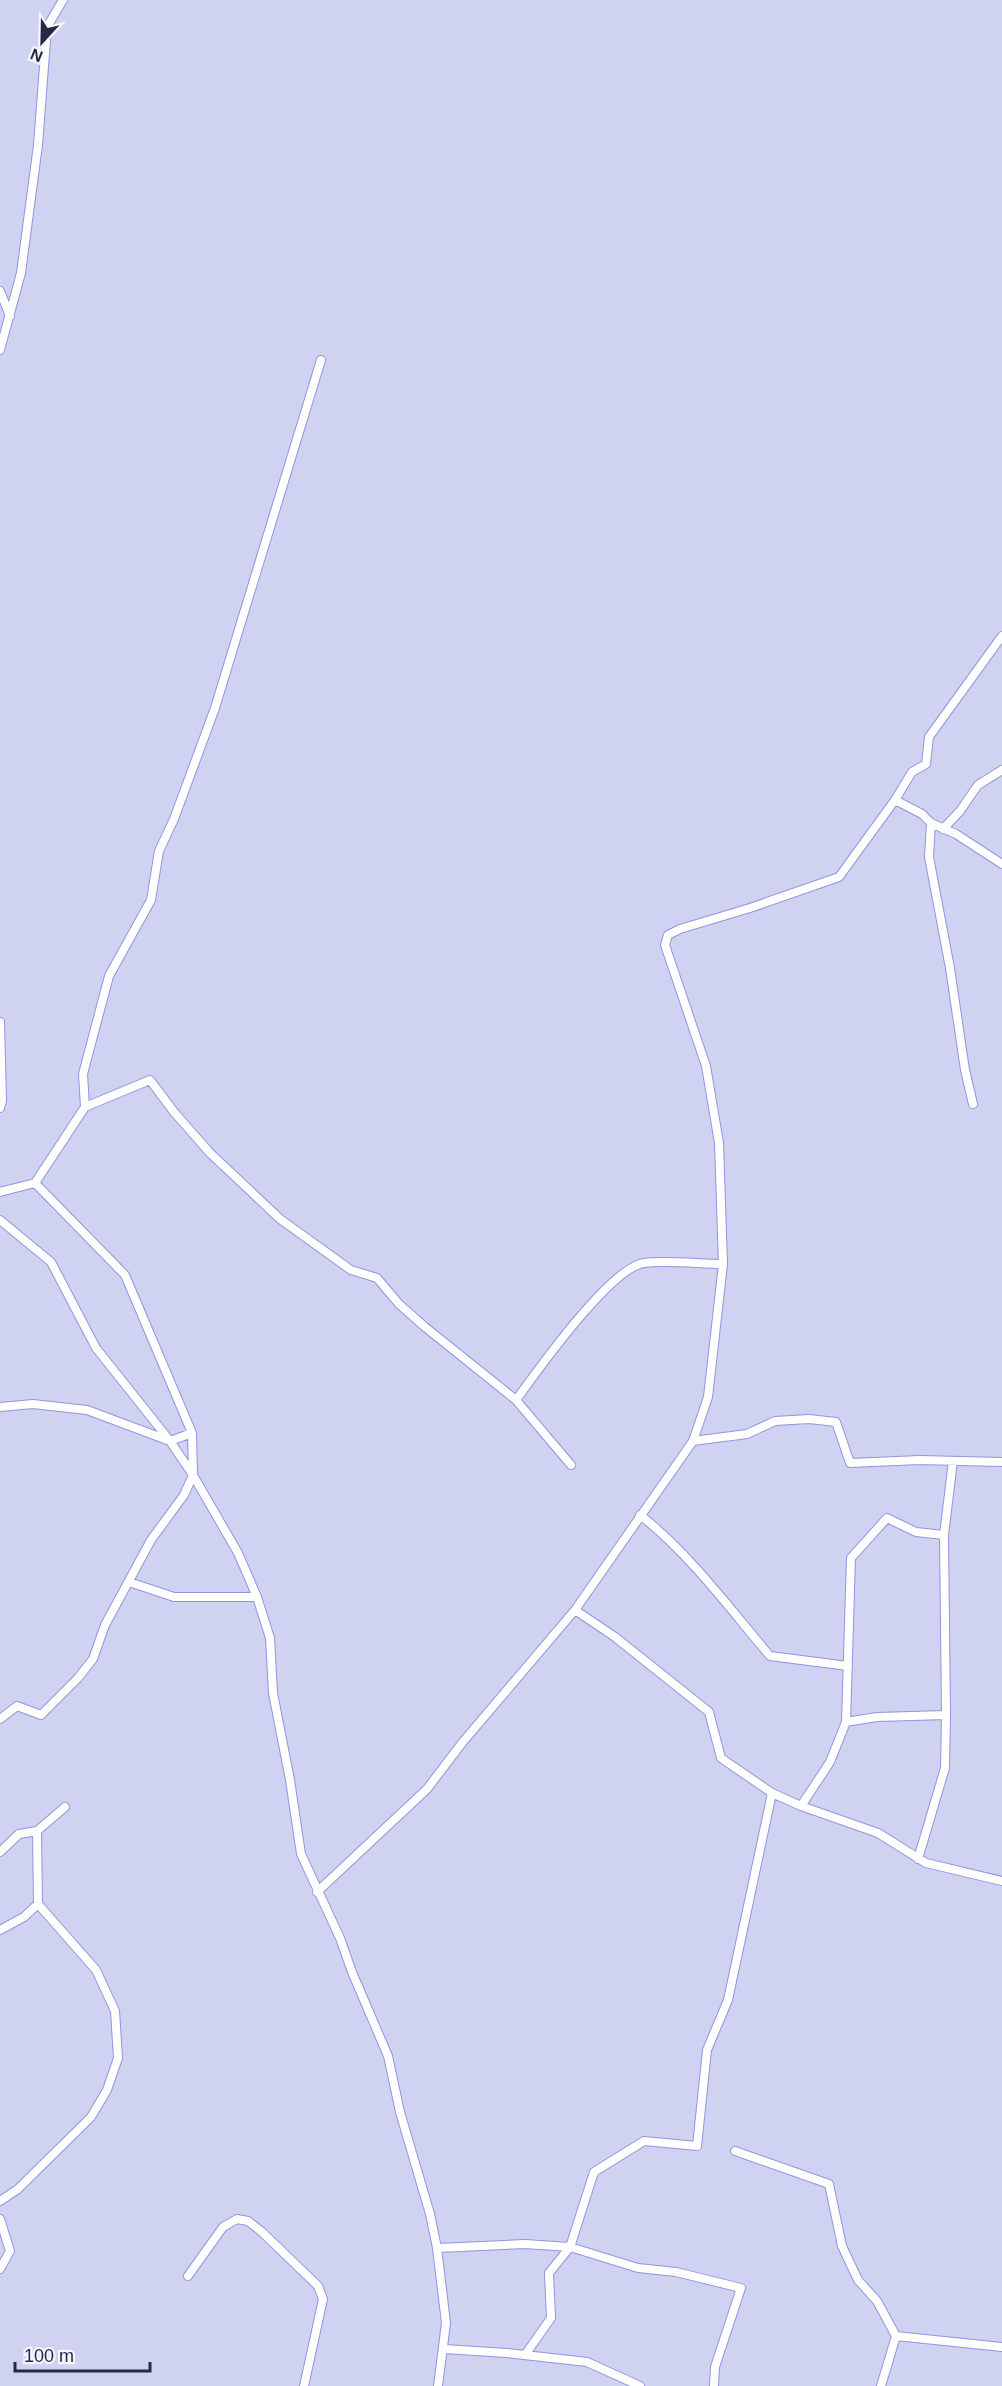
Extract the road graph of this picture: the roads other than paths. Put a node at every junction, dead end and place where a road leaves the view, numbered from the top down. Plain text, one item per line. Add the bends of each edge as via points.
1 (63, 0) edge
2 (0, 291) edge
3 (10, 316) junction
4 (0, 350) edge
5 (321, 360) dead end
6 (1002, 636) edge
7 (1002, 770) edge
8 (895, 800) junction
9 (931, 823) junction
10 (943, 829) junction
11 (1002, 864) edge
12 (0, 1022) edge
13 (973, 1104) dead end
14 (86, 1107) junction
15 (0, 1108) edge
16 (35, 1183) junction
17 (0, 1192) edge
18 (0, 1220) edge
19 (723, 1264) junction
20 (516, 1400) junction
21 (0, 1407) edge
22 (192, 1433) junction
23 (170, 1441) junction
24 (693, 1441) junction
25 (953, 1461) junction
26 (1002, 1462) edge
27 (571, 1465) dead end
28 (193, 1475) junction
29 (640, 1515) junction
30 (944, 1535) junction
31 (129, 1582) junction
32 (257, 1597) junction
33 (575, 1610) junction
34 (848, 1666) junction
35 (946, 1715) junction
36 (0, 1719) edge
37 (846, 1722) junction
38 (772, 1793) junction
39 (801, 1806) junction
40 (65, 1807) dead end
41 (37, 1832) junction
42 (0, 1852) edge
43 (918, 1859) junction
44 (1002, 1881) edge
45 (317, 1892) junction
46 (38, 1904) junction
47 (0, 1930) edge
48 (735, 2151) dead end
49 (0, 2201) edge
50 (0, 2219) edge
51 (437, 2247) junction
52 (570, 2247) junction
53 (0, 2269) edge
54 (188, 2276) dead end
55 (896, 2336) junction
56 (1002, 2347) edge
57 (444, 2349) junction
58 (525, 2355) junction
59 (304, 2386) edge
60 (438, 2386) edge
61 (640, 2386) edge
62 (714, 2386) edge
63 (880, 2386) edge

1 - 3 street via 47,27 38,145 21,273
2 - 3 street
3 - 4 street
5 - 14 street via 215,708 159,851 151,900 109,976 83,1074
6 - 8 street via 929,737 926,764 912,772
7 - 10 street via 978,784
8 - 9 street
8 - 19 street via 839,877 668,935 665,945 706,1066 718,1132
9 - 10 street
9 - 13 street via 928,857
10 - 11 street
12 - 15 street
14 - 16 street
14 - 20 street via 150,1080 210,1153 280,1219 351,1270 377,1278 425,1327
16 - 17 street
16 - 22 street via 125,1275
18 - 23 street via 51,1262 96,1348
19 - 20 street via 644,1263 631,1268 564,1335
19 - 24 street via 708,1397
20 - 27 street
21 - 23 street via 33,1404 87,1410
22 - 23 street
22 - 28 street
23 - 28 street
24 - 25 street via 747,1434 775,1421 809,1419 836,1422 850,1463
24 - 29 street
25 - 26 street
25 - 30 street
28 - 31 street
28 - 32 street via 238,1553
29 - 33 street
29 - 34 street via 658,1529 770,1656
30 - 34 street via 916,1532 887,1518 851,1558
30 - 35 street
31 - 32 street via 174,1597
31 - 36 street via 105,1625 93,1659 62,1696 41,1715 17,1706
32 - 45 street via 270,1638 273,1694 301,1854
33 - 38 street via 709,1712 721,1758
33 - 45 street via 427,1789
34 - 37 street
35 - 37 street
35 - 43 street via 945,1768
37 - 39 street via 830,1762
38 - 39 street
38 - 52 street via 728,2000 707,2050 698,2146 644,2140 594,2172
39 - 43 street via 878,1833
40 - 41 street
41 - 42 street via 19,1834
41 - 46 street
43 - 44 street
45 - 51 street via 388,2056
46 - 47 street
46 - 49 street via 96,1970 115,2011 118,2058 107,2090 91,2117 18,2189
48 - 55 street via 829,2184 842,2246 858,2280 877,2301
50 - 53 street via 10,2251
51 - 52 street
51 - 57 street via 446,2323
52 - 58 street via 549,2273 551,2318
52 - 62 street via 638,2268 676,2272 741,2288 715,2367
54 - 59 street via 223,2227 237,2219 248,2221 262,2232 318,2286 323,2299
55 - 56 street
55 - 63 street
57 - 58 street
57 - 60 street
58 - 61 street via 587,2362

